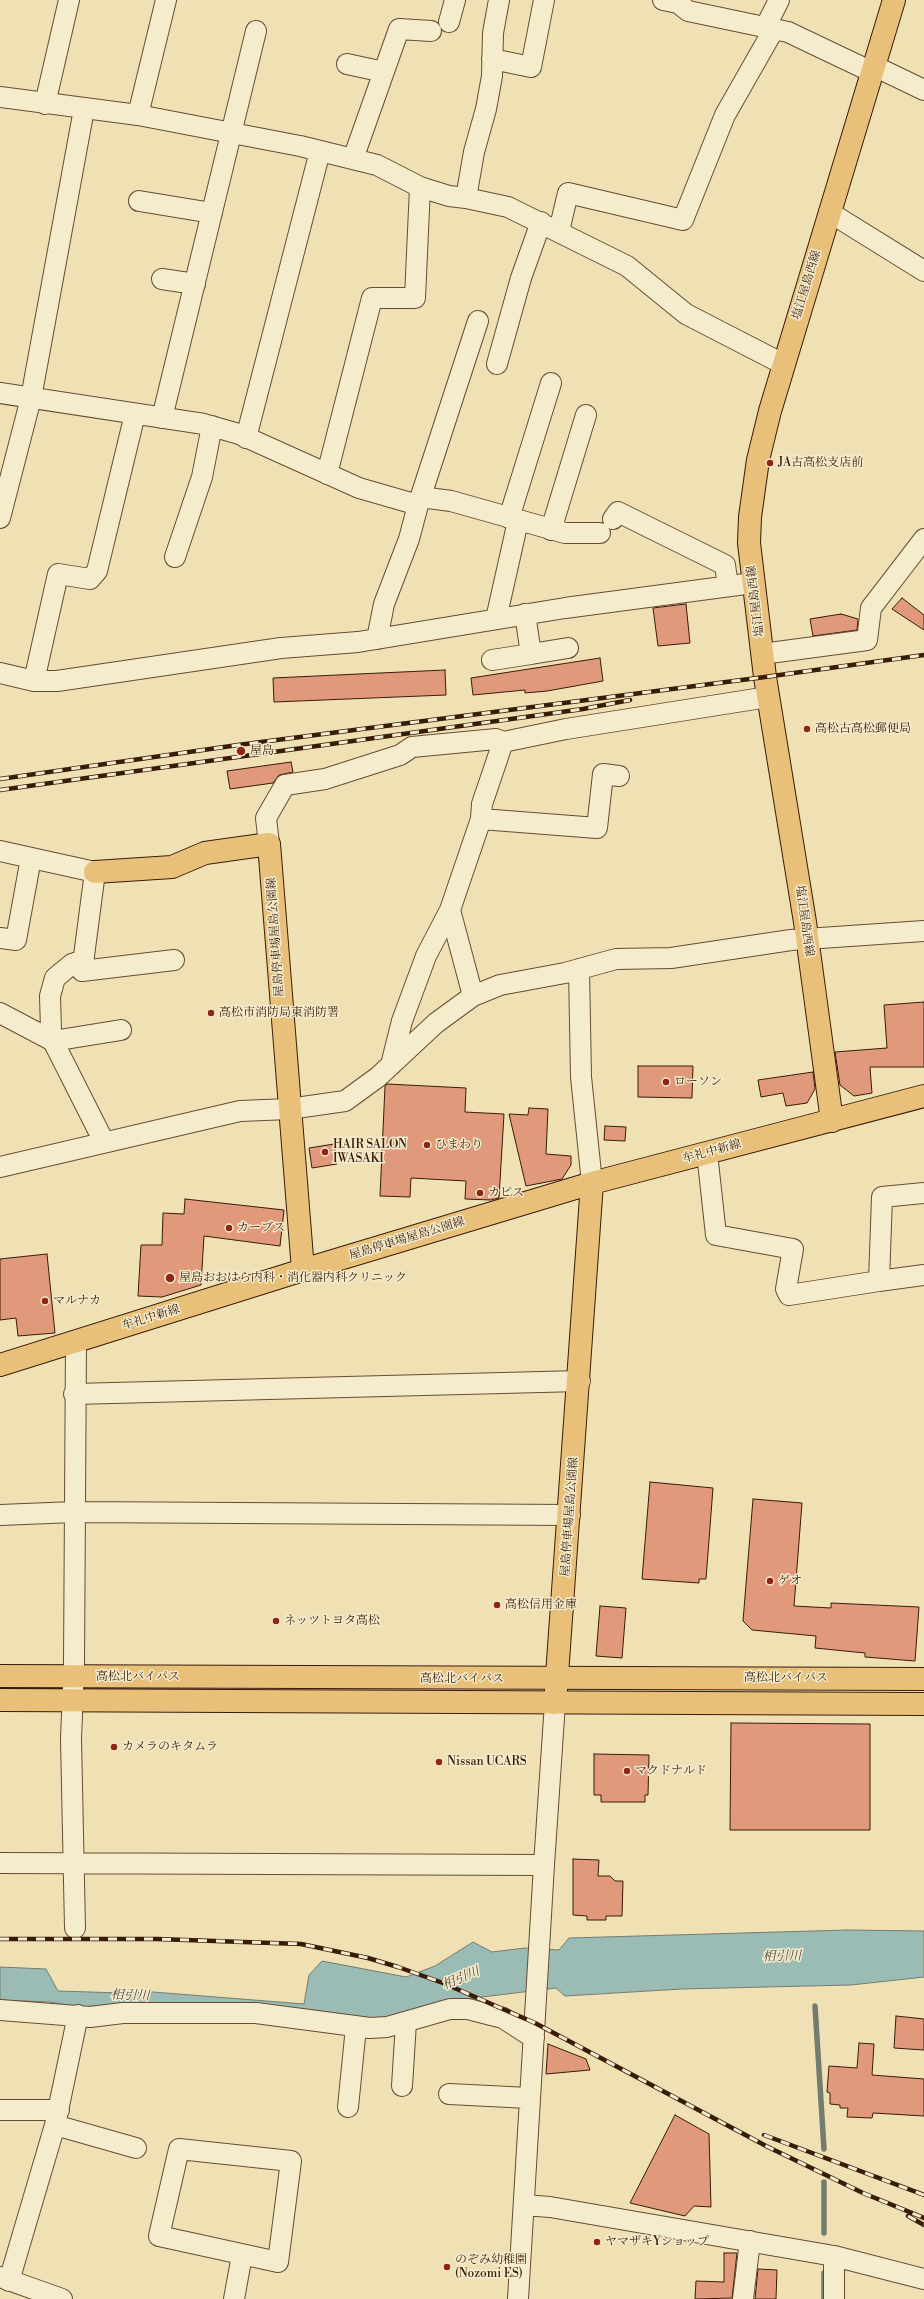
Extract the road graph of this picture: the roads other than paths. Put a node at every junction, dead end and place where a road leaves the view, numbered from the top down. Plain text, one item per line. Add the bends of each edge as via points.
1 (69, 0) edge
2 (166, 0) edge
3 (455, 0) edge
4 (499, 0) edge
5 (544, 0) edge
6 (663, 0) edge
7 (779, 0) edge
8 (894, 0) edge
9 (449, 22) dead end
10 (769, 28) junction
11 (256, 31) dead end
12 (431, 31) dead end
13 (492, 59) junction
14 (347, 64) dead end
15 (873, 69) junction
16 (384, 72) junction
17 (924, 90) edge
18 (0, 97) edge
19 (45, 104) junction
20 (84, 109) junction
21 (138, 115) junction
22 (232, 134) junction
23 (320, 151) junction
24 (353, 159) junction
25 (420, 186) junction
26 (466, 198) junction
27 (139, 201) dead end
28 (829, 212) junction
29 (212, 213) junction
30 (541, 222) junction
31 (559, 231) junction
32 (924, 271) edge
33 (162, 279) dead end
34 (195, 284) junction
35 (478, 321) dead end
36 (497, 364) dead end
37 (783, 364) junction
38 (551, 383) dead end
39 (0, 393) edge
40 (31, 398) junction
41 (135, 414) junction
42 (586, 415) dead end
43 (162, 418) junction
44 (212, 426) junction
45 (246, 438) junction
46 (327, 474) junction
47 (420, 501) junction
48 (0, 518) edge
49 (513, 519) junction
50 (551, 530) junction
51 (924, 539) edge
52 (175, 557) dead end
53 (753, 583) junction
54 (728, 586) junction
55 (525, 614) junction
56 (496, 619) junction
57 (377, 639) junction
58 (568, 648) dead end
59 (531, 654) junction
60 (762, 654) junction
61 (492, 660) dead end
62 (0, 673) edge
63 (34, 681) junction
64 (768, 697) junction
65 (503, 742) junction
66 (619, 776) dead end
67 (481, 819) junction
68 (269, 844) junction
69 (0, 851) edge
70 (31, 858) junction
71 (95, 872) junction
72 (450, 910) junction
73 (924, 931) edge
74 (0, 938) edge
75 (808, 940) junction
76 (84, 960) junction
77 (174, 960) dead end
78 (579, 969) junction
79 (473, 996) junction
80 (0, 1013) edge
81 (121, 1030) dead end
82 (53, 1041) junction
83 (391, 1064) junction
84 (924, 1096) edge
85 (289, 1109) junction
86 (832, 1121) junction
87 (104, 1142) junction
88 (707, 1153) junction
89 (0, 1167) edge
90 (592, 1183) junction
91 (924, 1193) edge
92 (303, 1270) junction
93 (924, 1275) edge
94 (879, 1281) junction
95 (76, 1342) junction
96 (0, 1365) edge
97 (580, 1381) junction
98 (74, 1394) junction
99 (74, 1512) junction
100 (0, 1515) edge
101 (570, 1515) junction
102 (0, 1676) edge
103 (74, 1676) junction
104 (558, 1678) junction
105 (924, 1679) edge
106 (73, 1699) junction
107 (0, 1700) edge
108 (556, 1703) junction
109 (924, 1704) edge
110 (0, 1863) edge
111 (74, 1864) junction
112 (544, 1865) junction
113 (75, 1928) dead end
114 (0, 2010) edge
115 (78, 2015) junction
116 (406, 2022) junction
117 (356, 2027) junction
118 (534, 2038) junction
119 (402, 2086) dead end
120 (449, 2094) dead end
121 (529, 2098) junction
122 (348, 2108) dead end
123 (0, 2110) edge
124 (57, 2117) junction
125 (136, 2148) dead end
126 (524, 2206) junction
127 (750, 2241) junction
128 (242, 2255) junction
129 (834, 2256) junction
130 (4, 2279) edge
131 (924, 2279) edge
132 (62, 2299) edge
133 (234, 2299) edge
134 (518, 2299) edge
135 (743, 2299) edge
136 (834, 2299) edge

1 - 19 street
2 - 21 street
3 - 9 street
4 - 13 street via 493,33
5 - 13 street via 530,67
6 - 10 street via 678,3 688,11
7 - 10 street
8 - 15 main road, 塩江屋島西線
10 - 15 street via 788,32
10 - 31 street via 725,115 683,220 568,193
11 - 22 street
12 - 16 street via 399,29
13 - 26 street via 486,109 474,152
14 - 16 street
15 - 17 street
15 - 28 main road, 塩江屋島西線
16 - 24 street
18 - 19 street
19 - 20 street
20 - 21 street
20 - 40 street
21 - 22 street
22 - 23 street
22 - 29 street
23 - 24 street
23 - 45 street
24 - 25 street via 377,165
25 - 26 street via 449,196
25 - 46 street via 415,298 372,298
26 - 30 street via 508,207
27 - 29 street
28 - 32 street
28 - 37 main road, 塩江屋島西線
29 - 34 street
30 - 31 street
30 - 36 street via 521,278
31 - 37 street via 627,266 686,314
33 - 34 street
34 - 43 street
35 - 47 street
37 - 53 main road, 塩江屋島西線 via 753,492 749,543
38 - 49 street
39 - 40 street
40 - 41 street
40 - 48 street
41 - 43 street
41 - 63 street via 97,571 90,579 58,574
42 - 50 street
43 - 44 street
44 - 45 street
44 - 52 street via 202,477
45 - 46 street
46 - 47 street via 359,488
47 - 49 street via 451,501
47 - 57 street via 409,539 384,604
49 - 50 street
49 - 56 street
50 - 54 street via 565,534 607,526 618,512 725,565
51 - 60 street via 871,608 867,640
53 - 54 street
53 - 60 main road, 塩江屋島西線
54 - 55 street
55 - 56 street
55 - 59 street
56 - 57 street
57 - 63 street via 281,648 57,681
58 - 59 street
59 - 61 street
60 - 64 main road, 塩江屋島西線
62 - 63 street
64 - 65 street via 566,729
64 - 75 main road, 塩江屋島西線
65 - 67 street via 482,804
65 - 68 street via 496,739 412,747 400,755 325,779 285,785 266,818
66 - 67 street via 603,774 597,828
67 - 72 street
68 - 71 main road via 205,853 172,867
68 - 85 main road, 屋島停車場屋島公園線
69 - 70 street
70 - 71 street
70 - 74 street via 16,940
71 - 76 street
72 - 79 street
72 - 83 street via 426,956 402,1021
73 - 75 street
75 - 78 street via 671,958 616,959
75 - 86 main road, 塩江屋島西線
76 - 77 street via 82,972
76 - 82 street via 72,964 55,978 50,996
78 - 79 street via 500,985
78 - 90 street via 581,1077
79 - 83 street via 436,1023
80 - 82 street
81 - 82 street
82 - 87 street
83 - 85 street via 345,1100
84 - 86 main road
85 - 87 street via 240,1110
85 - 92 main road, 屋島停車場屋島公園線
86 - 88 main road, 牟礼中新線
87 - 89 street
88 - 90 main road, 牟礼中新線
88 - 94 street via 716,1235 793,1249 786,1289 789,1294
90 - 92 main road, 屋島停車場屋島公園線
90 - 97 main road, 屋島停車場屋島公園線
91 - 94 street via 882,1197
92 - 95 main road, 牟礼中新線
93 - 94 street
95 - 96 main road, 牟礼中新線
95 - 98 street
97 - 98 street
97 - 101 main road, 屋島停車場屋島公園線
98 - 99 street
99 - 100 street
99 - 101 street
99 - 103 street
101 - 104 main road, 屋島停車場屋島公園線
102 - 103 main road, 高松北バイパス
103 - 104 main road, 高松北バイパス
103 - 106 street
104 - 105 main road, 高松北バイパス
104 - 108 main road, 屋島停車場屋島公園線
106 - 107 main road, 高松北バイパス
106 - 108 main road, 高松北バイパス
106 - 111 street via 71,1739
108 - 109 main road, 高松北バイパス
108 - 112 street
110 - 111 street
111 - 112 street
111 - 113 street
112 - 118 street
114 - 115 street
115 - 117 street via 90,2017 136,2012 256,2013
115 - 124 street
116 - 117 street via 387,2027
116 - 118 street via 450,2009 468,2008 503,2018
116 - 119 street
117 - 122 street
118 - 121 street
120 - 121 street
121 - 126 street
123 - 124 street
124 - 125 street
124 - 130 street
126 - 127 street via 550,2207
126 - 134 street
127 - 129 street
127 - 135 street
128 - 128 street via 278,2262 291,2161 179,2149 159,2236
128 - 133 street
129 - 131 street
129 - 136 street
130 - 132 street

